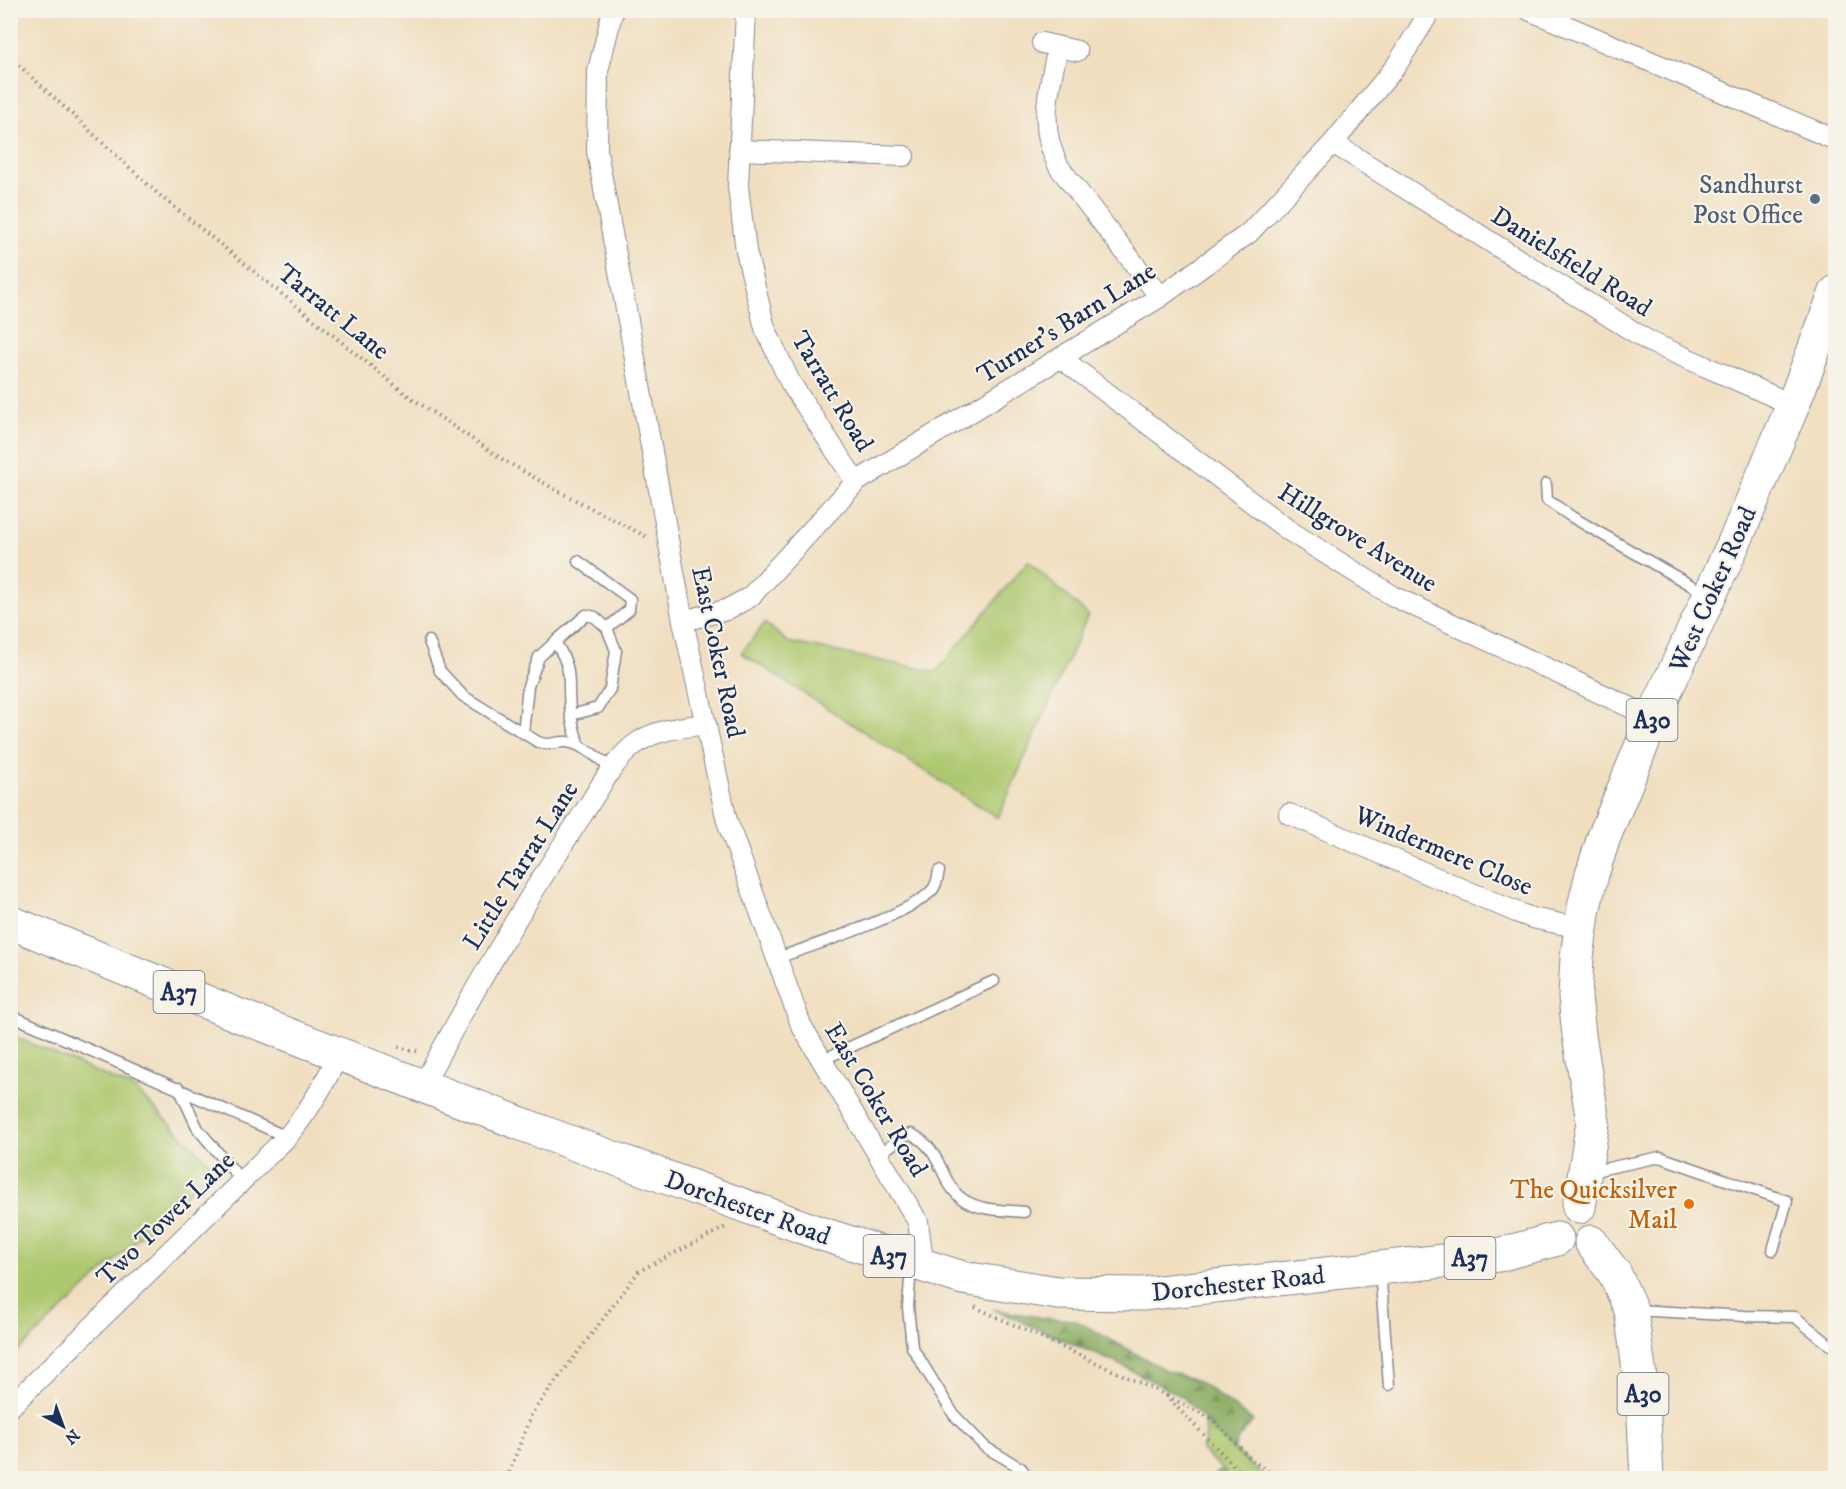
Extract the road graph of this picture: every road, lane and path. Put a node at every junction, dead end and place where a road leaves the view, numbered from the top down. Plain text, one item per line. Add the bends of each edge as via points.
1 (613, 10) edge
2 (746, 10) edge
3 (1431, 10) edge
4 (1529, 10) edge
5 (1059, 47) dead end
6 (10, 57) edge
7 (1836, 141) edge
8 (1333, 143) junction
9 (739, 150) junction
10 (904, 156) dead end
11 (1836, 291) edge
12 (1160, 297) junction
13 (1061, 358) junction
14 (1793, 405) junction
15 (856, 482) junction
16 (1546, 484) dead end
17 (669, 542) junction
18 (578, 561) dead end
19 (1709, 596) junction
20 (683, 621) junction
21 (607, 628) junction
22 (429, 641) dead end
23 (555, 642) junction
24 (571, 715) junction
25 (1653, 718) junction
26 (706, 724) junction
27 (523, 733) junction
28 (579, 746) junction
29 (613, 769) junction
30 (1289, 814) dead end
31 (939, 871) dead end
32 (10, 922) edge
33 (1580, 928) junction
34 (777, 958) junction
35 (994, 981) dead end
36 (10, 1015) edge
37 (339, 1053) junction
38 (822, 1060) junction
39 (423, 1085) junction
40 (179, 1088) junction
41 (287, 1137) junction
42 (878, 1155) junction
43 (1586, 1172) junction
44 (242, 1180) junction
45 (1579, 1207) junction
46 (1024, 1212) dead end
47 (734, 1223) dead end
48 (1557, 1239) junction
49 (1591, 1242) junction
50 (1773, 1250) dead end
51 (918, 1265) junction
52 (1380, 1267) junction
53 (969, 1304) dead end
54 (1631, 1310) junction
55 (1830, 1345) dead end
56 (1389, 1385) dead end
57 (1164, 1394) junction
58 (10, 1407) edge
59 (507, 1479) edge
60 (1028, 1479) edge
61 (1246, 1479) edge
62 (1277, 1479) edge
63 (1647, 1479) edge

1 - 17 street, East Coker Road via 598,71 597,151
2 - 9 street, Tarratt Road
3 - 8 street, Turner's Barn Lane via 1396,66
4 - 7 street
5 - 12 street via 1046,109 1050,151
6 - 17 path, Tarratt Lane via 158,194 407,395 556,490 651,540
8 - 12 street, Turner's Barn Lane via 1250,233
8 - 14 street, Danielsfield Road via 1650,342
9 - 10 street
9 - 15 street, Tarratt Road via 738,186 746,251 765,328 790,382
11 - 14 highway, West Coker Road / A30
12 - 13 street, Turner's Barn Lane
13 - 15 street, Turner's Barn Lane
13 - 25 street, Hillgrove Avenue via 1288,530 1393,596
14 - 19 highway, West Coker Road / A30
15 - 20 street, Turner's Barn Lane via 750,597 726,610
16 - 19 lane via 1547,500
17 - 20 street, East Coker Road
18 - 21 lane via 630,599 629,610
19 - 25 highway, West Coker Road / A30
20 - 26 street, East Coker Road
21 - 23 lane via 595,616 586,615
21 - 24 lane via 616,651 610,689 598,708
22 - 27 lane via 440,671 463,696
23 - 24 lane via 569,670
23 - 27 lane via 538,657 528,686
24 - 28 lane
25 - 33 highway, West Coker Road / A30 via 1604,837
26 - 29 street, Little Tarrat Lane via 660,732 640,741
26 - 34 street, East Coker Road via 727,821
27 - 28 lane via 547,746 566,742
28 - 29 lane
29 - 39 street, Little Tarrat Lane via 495,954
30 - 33 street, Windermere Close via 1532,918
31 - 34 lane via 934,888 914,903 838,938
32 - 37 highway, Dorchester Road / A37 via 144,979
33 - 43 highway, West Coker Road / A30 via 1575,997 1593,1122
34 - 38 street, East Coker Road via 801,1025
35 - 38 lane
36 - 40 lane
37 - 39 highway, Dorchester Road / A37
37 - 41 street, Two Tower Lane via 310,1108
38 - 42 street, East Coker Road
39 - 51 highway, Dorchester Road / A37 via 819,1233
40 - 41 lane
40 - 44 lane via 198,1129
41 - 44 street, Two Tower Lane
42 - 46 lane via 911,1134 928,1144 962,1199 987,1209
42 - 51 street, East Coker Road via 918,1222
43 - 45 highway, West Coker Road / A30
43 - 50 lane via 1660,1157 1787,1201
44 - 58 street, Two Tower Lane
45 - 48 highway via 1566,1209 1556,1219
45 - 49 highway via 1591,1213 1595,1221 1596,1234
47 - 59 path via 639,1271 532,1413
48 - 49 highway via 1574,1249
48 - 52 highway, Dorchester Road / A37 via 1498,1255
49 - 54 highway, A30 via 1615,1274
51 - 52 highway, Dorchester Road / A37 via 1009,1286 1102,1295 1142,1294
51 - 60 lane via 908,1307 912,1347 954,1415 985,1448 1021,1468
52 - 56 lane
53 - 57 path
54 - 55 lane via 1795,1317
54 - 63 highway, A30 via 1643,1400
57 - 61 path
57 - 62 path via 1212,1419 1253,1461

